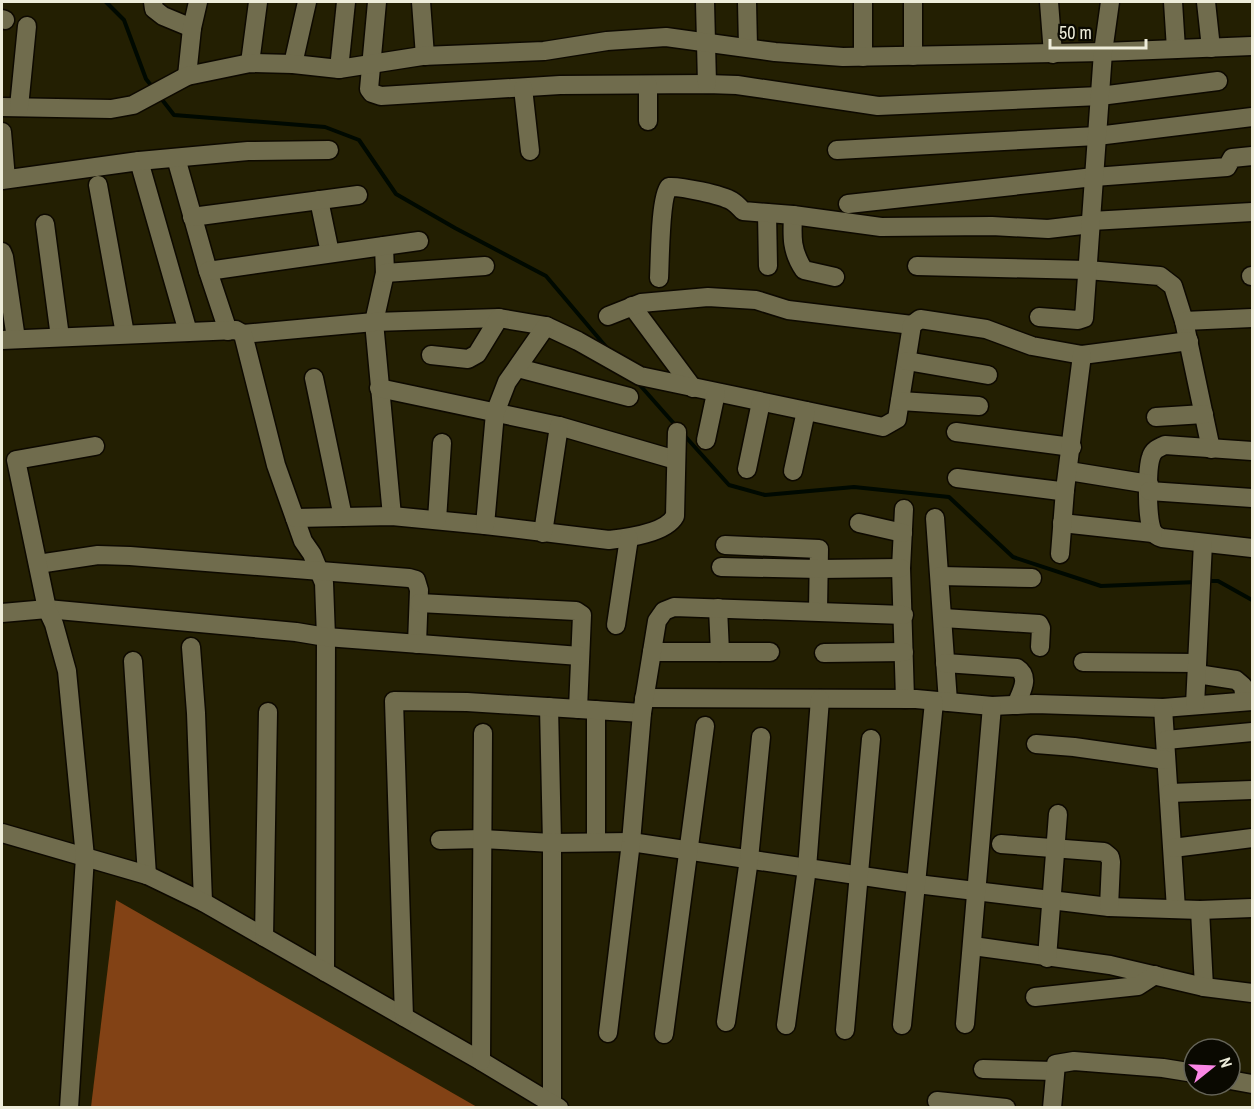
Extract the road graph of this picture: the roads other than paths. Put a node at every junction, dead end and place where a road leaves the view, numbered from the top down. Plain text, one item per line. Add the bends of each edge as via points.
1 (153, 2) edge
2 (198, 2) edge
3 (258, 2) edge
4 (307, 2) edge
5 (346, 2) edge
6 (376, 2) edge
7 (421, 2) edge
8 (705, 2) edge
9 (747, 2) edge
10 (863, 2) edge
11 (913, 2) edge
12 (1049, 2) edge
13 (1110, 2) edge
14 (1173, 2) edge
15 (1206, 2) edge
16 (27, 26) dead end
17 (192, 28) junction
18 (707, 42) junction
19 (1252, 46) edge
20 (748, 47) junction
21 (1211, 48) junction
22 (1176, 49) junction
23 (1103, 52) junction
24 (1053, 54) junction
25 (425, 56) junction
26 (913, 56) junction
27 (863, 57) junction
28 (250, 63) junction
29 (371, 63) junction
30 (293, 64) junction
31 (339, 69) junction
32 (187, 76) junction
33 (1218, 81) dead end
34 (707, 84) junction
35 (648, 85) junction
36 (523, 88) junction
37 (1100, 96) junction
38 (10, 107) edge
39 (1252, 117) edge
40 (648, 121) dead end
41 (2, 132) edge
42 (1097, 136) junction
43 (329, 150) dead end
44 (837, 150) dead end
45 (530, 151) dead end
46 (1252, 156) edge
47 (176, 158) junction
48 (139, 161) junction
49 (1094, 177) junction
50 (4, 180) edge
51 (98, 185) dead end
52 (358, 195) dead end
53 (319, 200) junction
54 (848, 204) dead end
55 (1252, 212) edge
56 (767, 213) junction
57 (793, 214) junction
58 (192, 217) junction
59 (1091, 222) junction
60 (45, 224) dead end
61 (419, 241) dead end
62 (384, 246) junction
63 (2, 252) edge
64 (330, 253) junction
65 (485, 266) dead end
66 (768, 266) dead end
67 (917, 266) dead end
68 (1088, 270) junction
69 (208, 271) junction
70 (385, 273) junction
71 (835, 277) dead end
72 (659, 278) dead end
73 (632, 306) junction
74 (608, 316) dead end
75 (1039, 317) dead end
76 (499, 318) junction
77 (1252, 318) edge
78 (1184, 321) junction
79 (374, 322) junction
80 (912, 325) junction
81 (546, 326) junction
82 (188, 332) junction
83 (235, 332) junction
84 (125, 334) junction
85 (60, 337) junction
86 (9, 340) edge
87 (1189, 341) junction
88 (431, 355) dead end
89 (1082, 355) junction
90 (907, 361) junction
91 (518, 368) junction
92 (988, 375) dead end
93 (314, 378) dead end
94 (379, 388) junction
95 (693, 388) junction
96 (716, 393) junction
97 (629, 397) dead end
98 (900, 401) junction
99 (761, 402) junction
100 (979, 406) dead end
101 (806, 411) junction
102 (495, 412) junction
103 (1204, 414) junction
104 (1156, 417) dead end
105 (559, 426) junction
106 (677, 432) dead end
107 (956, 432) dead end
108 (706, 440) dead end
109 (442, 443) dead end
110 (95, 446) dead end
111 (1072, 447) junction
112 (1211, 449) junction
113 (1252, 451) edge
114 (676, 460) junction
115 (9, 461) edge
116 (747, 469) dead end
117 (794, 471) dead end
118 (1069, 471) junction
119 (957, 478) dead end
120 (1149, 488) junction
121 (1065, 490) junction
122 (1252, 498) edge
123 (904, 509) dead end
124 (392, 516) junction
125 (343, 517) junction
126 (295, 518) junction
127 (935, 518) dead end
128 (437, 520) junction
129 (859, 523) dead end
130 (1062, 523) junction
131 (485, 525) junction
132 (543, 532) junction
133 (903, 533) junction
134 (1154, 533) junction
135 (629, 538) junction
136 (1203, 543) junction
137 (725, 545) dead end
138 (1252, 548) edge
139 (1060, 554) dead end
140 (38, 564) junction
141 (721, 567) dead end
142 (902, 568) junction
143 (819, 569) junction
144 (320, 572) junction
145 (940, 576) junction
146 (1032, 578) dead end
147 (419, 603) junction
148 (718, 608) junction
149 (47, 609) junction
150 (818, 610) junction
151 (2, 613) edge
152 (904, 615) junction
153 (943, 618) junction
154 (616, 625) dead end
155 (326, 637) junction
156 (417, 644) junction
157 (1040, 647) dead end
158 (191, 648) dead end
159 (652, 652) junction
160 (720, 652) junction
161 (770, 652) dead end
162 (904, 652) junction
163 (824, 653) dead end
164 (580, 656) junction
165 (133, 661) dead end
166 (1083, 662) dead end
167 (945, 663) junction
168 (1197, 669) junction
169 (820, 699) junction
170 (905, 699) junction
171 (1249, 701) edge
172 (941, 702) junction
173 (643, 705) junction
174 (1016, 705) junction
175 (1195, 705) junction
176 (992, 706) junction
177 (549, 707) junction
178 (1163, 708) junction
179 (587, 710) junction
180 (268, 712) dead end
181 (705, 726) dead end
182 (1252, 732) edge
183 (483, 733) dead end
184 (761, 737) dead end
185 (871, 739) dead end
186 (1166, 740) junction
187 (1036, 744) dead end
188 (1166, 760) junction
189 (1252, 789) edge
190 (1170, 793) junction
191 (1058, 814) dead end
192 (2, 833) edge
193 (1252, 838) edge
194 (482, 839) junction
195 (440, 840) dead end
196 (596, 842) junction
197 (631, 842) junction
198 (552, 843) junction
199 (1001, 844) dead end
200 (1056, 848) junction
201 (1173, 848) junction
202 (689, 851) junction
203 (85, 857) junction
204 (749, 859) junction
205 (807, 868) junction
206 (147, 875) junction
207 (860, 875) junction
208 (917, 884) junction
209 (977, 891) junction
210 (1053, 900) junction
211 (203, 902) junction
212 (1109, 907) junction
213 (1252, 908) edge
214 (1176, 909) junction
215 (1200, 909) junction
216 (264, 937) junction
217 (973, 946) junction
218 (1047, 958) junction
219 (326, 972) junction
220 (1155, 975) junction
221 (1204, 987) junction
222 (1252, 993) edge
223 (1035, 997) dead end
224 (404, 1017) junction
225 (726, 1022) dead end
226 (965, 1024) dead end
227 (786, 1025) dead end
228 (902, 1025) dead end
229 (845, 1030) dead end
230 (608, 1033) dead end
231 (664, 1034) dead end
232 (481, 1061) junction
233 (982, 1069) dead end
234 (1054, 1071) junction
235 (1182, 1071) edge
236 (937, 1101) dead end
237 (556, 1105) edge
238 (69, 1107) edge
239 (1006, 1107) edge
240 (1052, 1107) edge

1 - 17 street via 154,9 163,16
2 - 17 street
3 - 28 street
4 - 30 street
5 - 31 street
6 - 29 street
7 - 25 street
8 - 18 street
9 - 20 street
10 - 27 street
11 - 26 street
12 - 24 street
13 - 23 street
14 - 22 street
15 - 21 street
16 - 38 street
17 - 32 street
18 - 20 street
18 - 25 street via 607,40 544,51
18 - 34 street
19 - 21 street
20 - 27 street
21 - 22 street
22 - 23 street
23 - 24 street
23 - 37 street
24 - 26 street
25 - 29 street
26 - 27 street
28 - 30 street
28 - 32 street
29 - 31 street
29 - 36 street via 369,89 381,96
30 - 31 street
32 - 38 street via 124,108
33 - 37 street
34 - 35 street
34 - 37 street via 878,106
35 - 36 street
35 - 40 street
36 - 45 street
37 - 42 street
39 - 42 street
41 - 50 street
42 - 44 street
42 - 49 street
43 - 47 street via 248,151
46 - 49 street via 1232,158 1227,167
47 - 48 street
47 - 58 street
48 - 50 street
48 - 82 street
49 - 54 street
49 - 59 street
51 - 84 street
52 - 53 street
53 - 58 street
53 - 64 street
55 - 59 street
56 - 57 street
56 - 66 street
56 - 72 street via 743,211 728,199 669,187 663,210
57 - 59 street via 881,227 1048,229
57 - 71 street via 795,258 804,270
58 - 69 street
59 - 68 street
60 - 85 street
61 - 62 street
62 - 64 street
62 - 70 street
63 - 86 street
64 - 69 street
65 - 70 street
67 - 68 street
68 - 75 street via 1084,318
68 - 78 street via 1160,276 1173,286
69 - 83 street
70 - 79 street
73 - 74 street
73 - 80 street via 735,298
73 - 95 street
76 - 79 street
76 - 81 street
76 - 88 street via 477,354 468,359
77 - 78 street
78 - 87 street
79 - 83 street
79 - 94 street
80 - 89 street via 920,319 954,323 986,329 1032,346
80 - 90 street
81 - 91 street
81 - 95 street via 640,376
82 - 83 street
82 - 84 street
83 - 126 street
84 - 85 street
85 - 86 street
87 - 89 street
87 - 103 street
89 - 111 street
90 - 92 street
90 - 98 street
91 - 97 street
91 - 102 street via 507,382
93 - 125 street
94 - 102 street
94 - 124 street
95 - 96 street
96 - 99 street
96 - 108 street
98 - 100 street
98 - 101 street via 897,419 883,427
99 - 101 street
99 - 116 street
101 - 117 street
102 - 105 street
102 - 131 street
103 - 104 street
103 - 112 street
105 - 114 street
105 - 132 street
106 - 114 street
107 - 111 street
109 - 128 street
110 - 115 street
111 - 118 street
112 - 113 street
112 - 120 street via 1164,445 1155,449 1150,458
114 - 135 street via 672,523
115 - 140 street
118 - 120 street
118 - 121 street
119 - 121 street
120 - 122 street
120 - 134 street via 1150,526
121 - 130 street
123 - 133 street
124 - 125 street
124 - 128 street
125 - 126 street
126 - 144 street
127 - 145 street
128 - 131 street
129 - 133 street
130 - 134 street
130 - 139 street
131 - 132 street
132 - 135 street via 609,540
133 - 142 street
134 - 136 street via 1162,538
135 - 154 street
136 - 138 street
136 - 168 street
137 - 143 street via 819,549
140 - 144 street via 98,555 130,555
140 - 149 street
141 - 143 street
142 - 143 street
142 - 152 street
143 - 150 street
144 - 147 street via 416,580
144 - 155 street
145 - 146 street
145 - 153 street
147 - 156 street
147 - 164 street via 576,611 582,615
148 - 150 street
148 - 159 street via 674,607 664,611 657,621
148 - 160 street
149 - 151 street
149 - 155 street
149 - 203 street via 67,671
150 - 152 street
152 - 162 street
153 - 157 street via 1039,624
153 - 167 street
155 - 156 street
155 - 219 street
156 - 164 street
158 - 211 street
159 - 160 street
159 - 173 street
160 - 161 street
162 - 163 street
162 - 170 street
164 - 179 street
165 - 206 street
166 - 168 street
167 - 172 street
167 - 174 street via 1017,668 1025,679
168 - 171 street via 1236,680
168 - 175 street
169 - 170 street
169 - 173 street
169 - 205 street
170 - 172 street
171 - 175 street
172 - 176 street
172 - 208 street
173 - 179 street
173 - 197 street
174 - 176 street
174 - 178 street
175 - 178 street
176 - 209 street
177 - 179 street
177 - 198 street
177 - 224 street via 394,701
178 - 186 street
179 - 196 street
180 - 216 street
181 - 202 street
182 - 186 street
183 - 194 street
184 - 204 street
185 - 207 street
186 - 188 street
187 - 188 street
188 - 190 street
189 - 190 street
190 - 201 street
191 - 200 street
192 - 203 street
193 - 201 street
194 - 195 street
194 - 198 street
194 - 232 street
196 - 197 street
196 - 198 street
197 - 202 street
197 - 230 street
198 - 237 street
199 - 200 street
200 - 210 street
200 - 212 street via 1104,852 1110,857
201 - 214 street
202 - 204 street
202 - 231 street
203 - 206 street
203 - 238 street
204 - 205 street
204 - 225 street
205 - 207 street
205 - 227 street
206 - 211 street
207 - 208 street
207 - 229 street
208 - 209 street
208 - 228 street
209 - 210 street
209 - 217 street
210 - 212 street
210 - 218 street
211 - 216 street
212 - 214 street
213 - 215 street
214 - 215 street
215 - 221 street
216 - 219 street
217 - 218 street
217 - 226 street
218 - 220 street
219 - 224 street
220 - 221 street
220 - 223 street via 1138,986
221 - 222 street
224 - 232 street
232 - 237 street
233 - 234 street
234 - 235 street via 1056,1064 1074,1061
234 - 240 street
236 - 239 street

